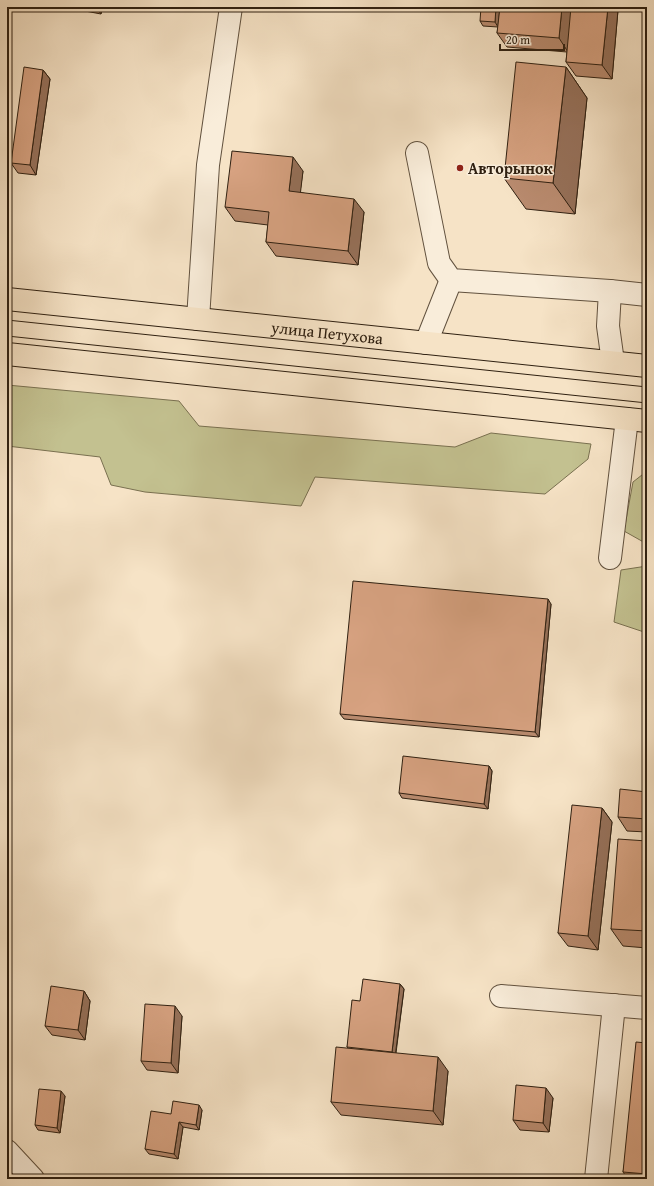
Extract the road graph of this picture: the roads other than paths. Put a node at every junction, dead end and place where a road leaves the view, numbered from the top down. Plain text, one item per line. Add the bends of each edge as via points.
1 (231, 7) edge
2 (417, 153) dead end
3 (451, 280) junction
4 (610, 291) junction
5 (647, 295) edge
6 (7, 299) edge
7 (198, 319) junction
8 (426, 343) junction
9 (7, 354) edge
10 (613, 362) junction
11 (647, 366) edge
12 (637, 420) edge
13 (610, 558) dead end
14 (501, 996) dead end
15 (614, 1005) junction
16 (647, 1008) edge
17 (7, 1151) edge
18 (33, 1179) edge
19 (596, 1179) edge

1 - 7 lane via 208,166
2 - 3 lane via 439,263
3 - 4 lane
3 - 8 lane
4 - 5 lane
4 - 10 lane via 608,326
6 - 7 highway, улица Петухова
7 - 8 highway, улица Петухова
8 - 10 highway, улица Петухова
9 - 12 highway
10 - 11 highway, улица Петухова
12 - 13 lane
14 - 15 lane
15 - 16 lane
15 - 19 lane
17 - 18 lane

